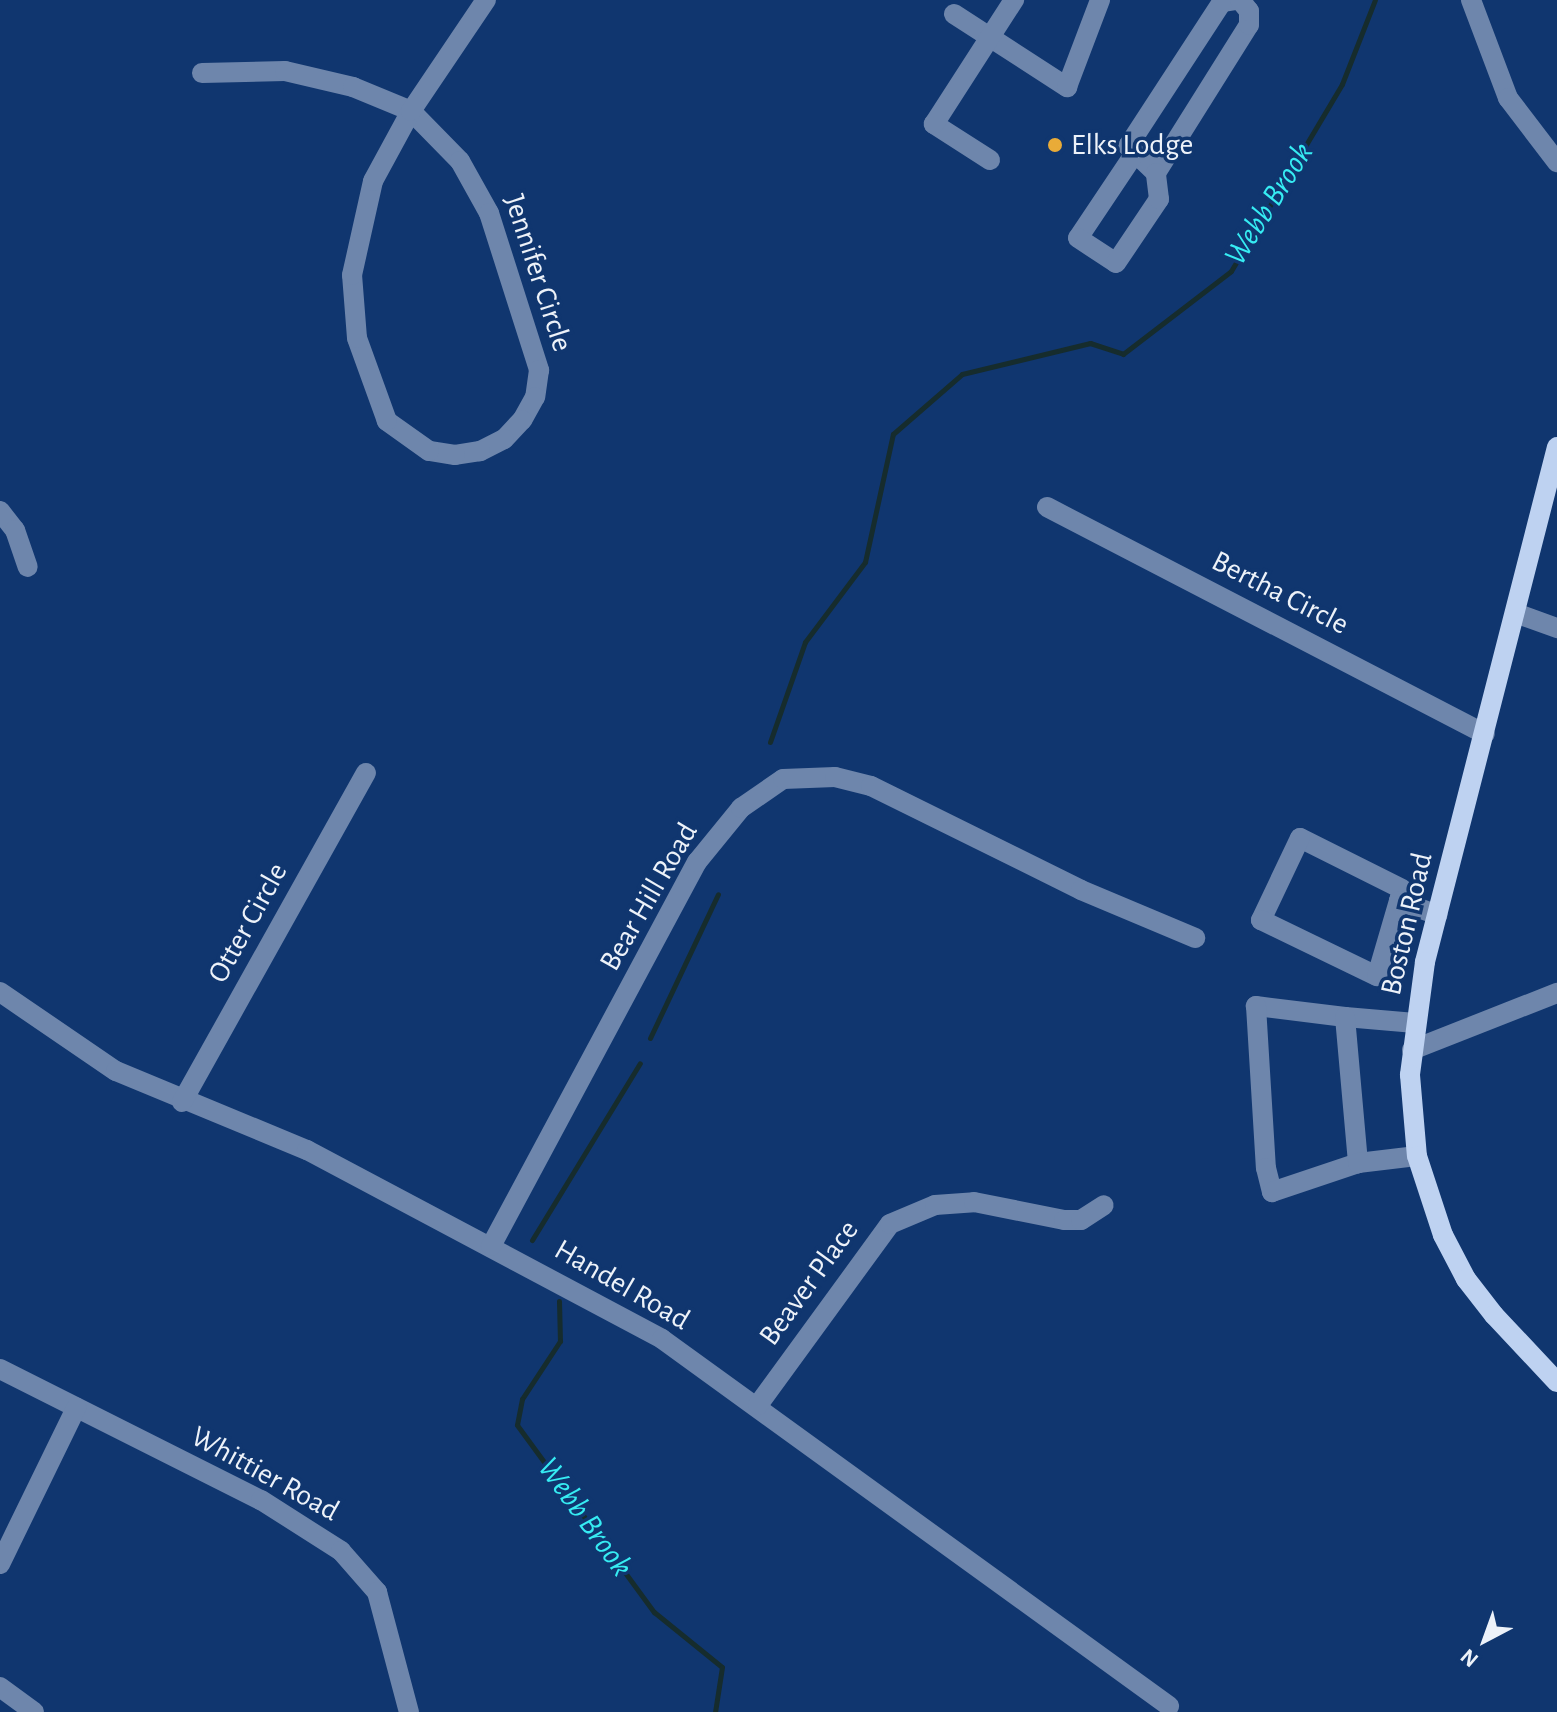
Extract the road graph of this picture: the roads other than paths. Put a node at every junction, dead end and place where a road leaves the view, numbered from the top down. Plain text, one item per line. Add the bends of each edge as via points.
1 (486, 0) edge
2 (1014, 0) edge
3 (1099, 0) edge
4 (1238, 0) edge
5 (1471, 0) edge
6 (954, 14) dead end
7 (990, 37) junction
8 (202, 73) dead end
9 (411, 111) junction
10 (1135, 153) junction
11 (990, 160) dead end
12 (1557, 162) edge
13 (1156, 173) junction
14 (1557, 447) edge
15 (1047, 507) dead end
16 (0, 511) edge
17 (28, 567) dead end
18 (1515, 613) junction
19 (1557, 628) edge
20 (1485, 734) junction
21 (366, 773) dead end
22 (1399, 901) junction
23 (1438, 915) junction
24 (1195, 938) dead end
25 (0, 992) edge
26 (1557, 993) edge
27 (1345, 1017) junction
28 (1415, 1023) junction
29 (1412, 1050) junction
30 (182, 1102) junction
31 (1417, 1156) junction
32 (1358, 1163) junction
33 (1104, 1205) dead end
34 (491, 1246) junction
35 (0, 1369) edge
36 (1557, 1382) edge
37 (758, 1405) junction
38 (76, 1408) junction
39 (0, 1564) edge
40 (0, 1687) edge
41 (1169, 1706) dead end
42 (34, 1712) edge
43 (409, 1712) edge

1 - 9 street, Jennifer Circle
2 - 7 street
3 - 7 street via 1067,87
4 - 10 street via 1222,2 1136,132 1128,146
4 - 13 street via 1249,11 1249,25
5 - 12 street via 1508,98
6 - 7 street
7 - 11 street via 934,124
8 - 9 street via 304,73
9 - 9 street, Jennifer Circle via 373,181 360,223 352,275 357,338 374,398 395,431 429,451 468,454 504,439 522,420 538,383 538,356 477,186
10 - 13 street
10 - 13 street via 1078,238 1116,263 1159,199
14 - 18 main road, Boston Road
15 - 20 street, Bertha Circle
16 - 17 street via 15,530
18 - 19 street
18 - 20 main road, Boston Road
20 - 23 main road, Boston Road
21 - 30 street, Otter Circle
22 - 22 street via 1377,976 1261,920 1300,838 1402,889
22 - 23 street
23 - 28 main road, Boston Road
24 - 34 street, Bear Hill Road via 1081,890 871,786 835,777 783,779 741,808 697,862
25 - 30 street, Handel Road via 78,1049
26 - 29 street
27 - 28 street
27 - 32 street
27 - 32 street via 1256,1006 1266,1168 1272,1192
28 - 29 main road, Boston Road
29 - 31 main road, Boston Road
30 - 34 street, Handel Road via 307,1150
31 - 32 street
31 - 36 main road, Boston Road via 1427,1196 1466,1279
33 - 37 street, Beaver Place via 1081,1220 974,1202 935,1205 890,1224
34 - 37 street, Handel Road via 662,1339
35 - 38 street, Whittier Road
37 - 41 street, Handel Road
38 - 39 street
38 - 43 street, Whittier Road via 261,1500 361,1568 387,1619
40 - 42 street

